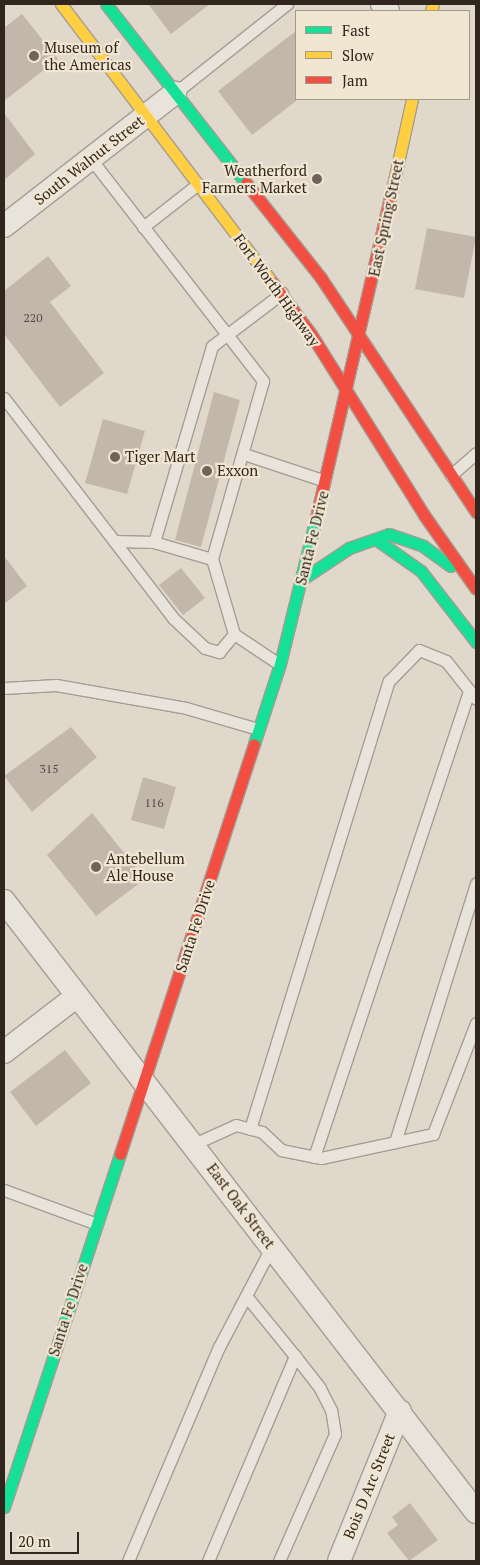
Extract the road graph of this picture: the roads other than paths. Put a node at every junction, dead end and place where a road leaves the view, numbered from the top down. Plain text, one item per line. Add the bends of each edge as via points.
1 (61, 4) edge
2 (106, 4) edge
3 (287, 4) edge
4 (174, 93) junction
5 (412, 100) edge
6 (147, 115) junction
7 (91, 159) junction
8 (198, 184) junction
9 (4, 226) edge
10 (143, 228) junction
11 (282, 294) junction
12 (227, 334) junction
13 (360, 337) junction
14 (347, 392) junction
15 (4, 398) edge
16 (476, 453) edge
17 (244, 454) junction
18 (450, 476) junction
19 (325, 481) junction
20 (476, 496) edge
21 (476, 512) edge
22 (373, 538) junction
23 (114, 541) junction
24 (154, 542) junction
25 (212, 559) junction
26 (468, 578) junction
27 (302, 580) junction
28 (476, 589) edge
29 (234, 634) junction
30 (476, 642) edge
31 (280, 664) junction
32 (4, 688) edge
33 (473, 695) edge
34 (258, 729) junction
35 (476, 883) edge
36 (4, 902) edge
37 (77, 996) junction
38 (476, 1023) edge
39 (4, 1052) edge
40 (145, 1082) junction
41 (250, 1129) junction
42 (395, 1142) junction
43 (194, 1144) junction
44 (314, 1157) junction
45 (4, 1190) edge
46 (97, 1224) junction
47 (272, 1246) junction
48 (246, 1296) junction
49 (295, 1356) junction
50 (400, 1412) junction
51 (4, 1507) edge
52 (476, 1512) edge
53 (128, 1561) edge
54 (208, 1561) edge
55 (279, 1561) edge
56 (338, 1561) edge

1 - 6 main road, Fort Worth Highway
2 - 4 main road
3 - 4 lane
4 - 6 street, South Walnut Street
4 - 13 main road via 321,278
5 - 13 main road, East Spring Street
6 - 7 street, South Walnut Street
6 - 8 main road, Fort Worth Highway
7 - 9 street, South Walnut Street
7 - 10 lane
8 - 10 lane
8 - 11 main road, Fort Worth Highway
10 - 12 lane
11 - 12 lane
11 - 14 main road, Fort Worth Highway
12 - 17 lane via 263,381
12 - 24 lane via 212,346
13 - 14 main road, Santa Fe Drive
13 - 18 main road
14 - 19 main road, Santa Fe Drive
14 - 26 main road, Fort Worth Highway
15 - 23 lane
16 - 18 lane
17 - 19 lane
17 - 25 lane
18 - 20 main road
18 - 21 main road
19 - 27 main road, Santa Fe Drive
22 - 26 main road via 388,534 407,538
22 - 27 main road via 349,548
22 - 30 main road via 421,571
23 - 24 lane
23 - 29 lane via 173,618 205,648 219,652
24 - 25 lane
25 - 29 lane
26 - 28 main road, Fort Worth Highway
27 - 31 main road, Santa Fe Drive
29 - 31 lane
31 - 34 main road, Santa Fe Drive
32 - 34 lane via 65,686 186,708
33 - 41 lane via 446,660 419,650 389,681
33 - 44 lane
34 - 40 main road, Santa Fe Drive
35 - 42 lane
36 - 37 street, East Oak Street
37 - 39 street
37 - 40 street, East Oak Street
38 - 42 lane via 433,1134
40 - 43 street, East Oak Street
40 - 46 main road, Santa Fe Drive
41 - 43 lane via 236,1125
41 - 44 lane via 262,1132 281,1150
42 - 44 lane
43 - 47 street, East Oak Street
45 - 46 lane
46 - 51 main road, Santa Fe Drive
47 - 48 lane
47 - 50 street, East Oak Street
48 - 49 lane
48 - 53 lane via 220,1347
49 - 54 lane
49 - 55 lane via 320,1388 331,1410 335,1434
50 - 52 street, East Oak Street
50 - 56 street, Bois D Arc Street

